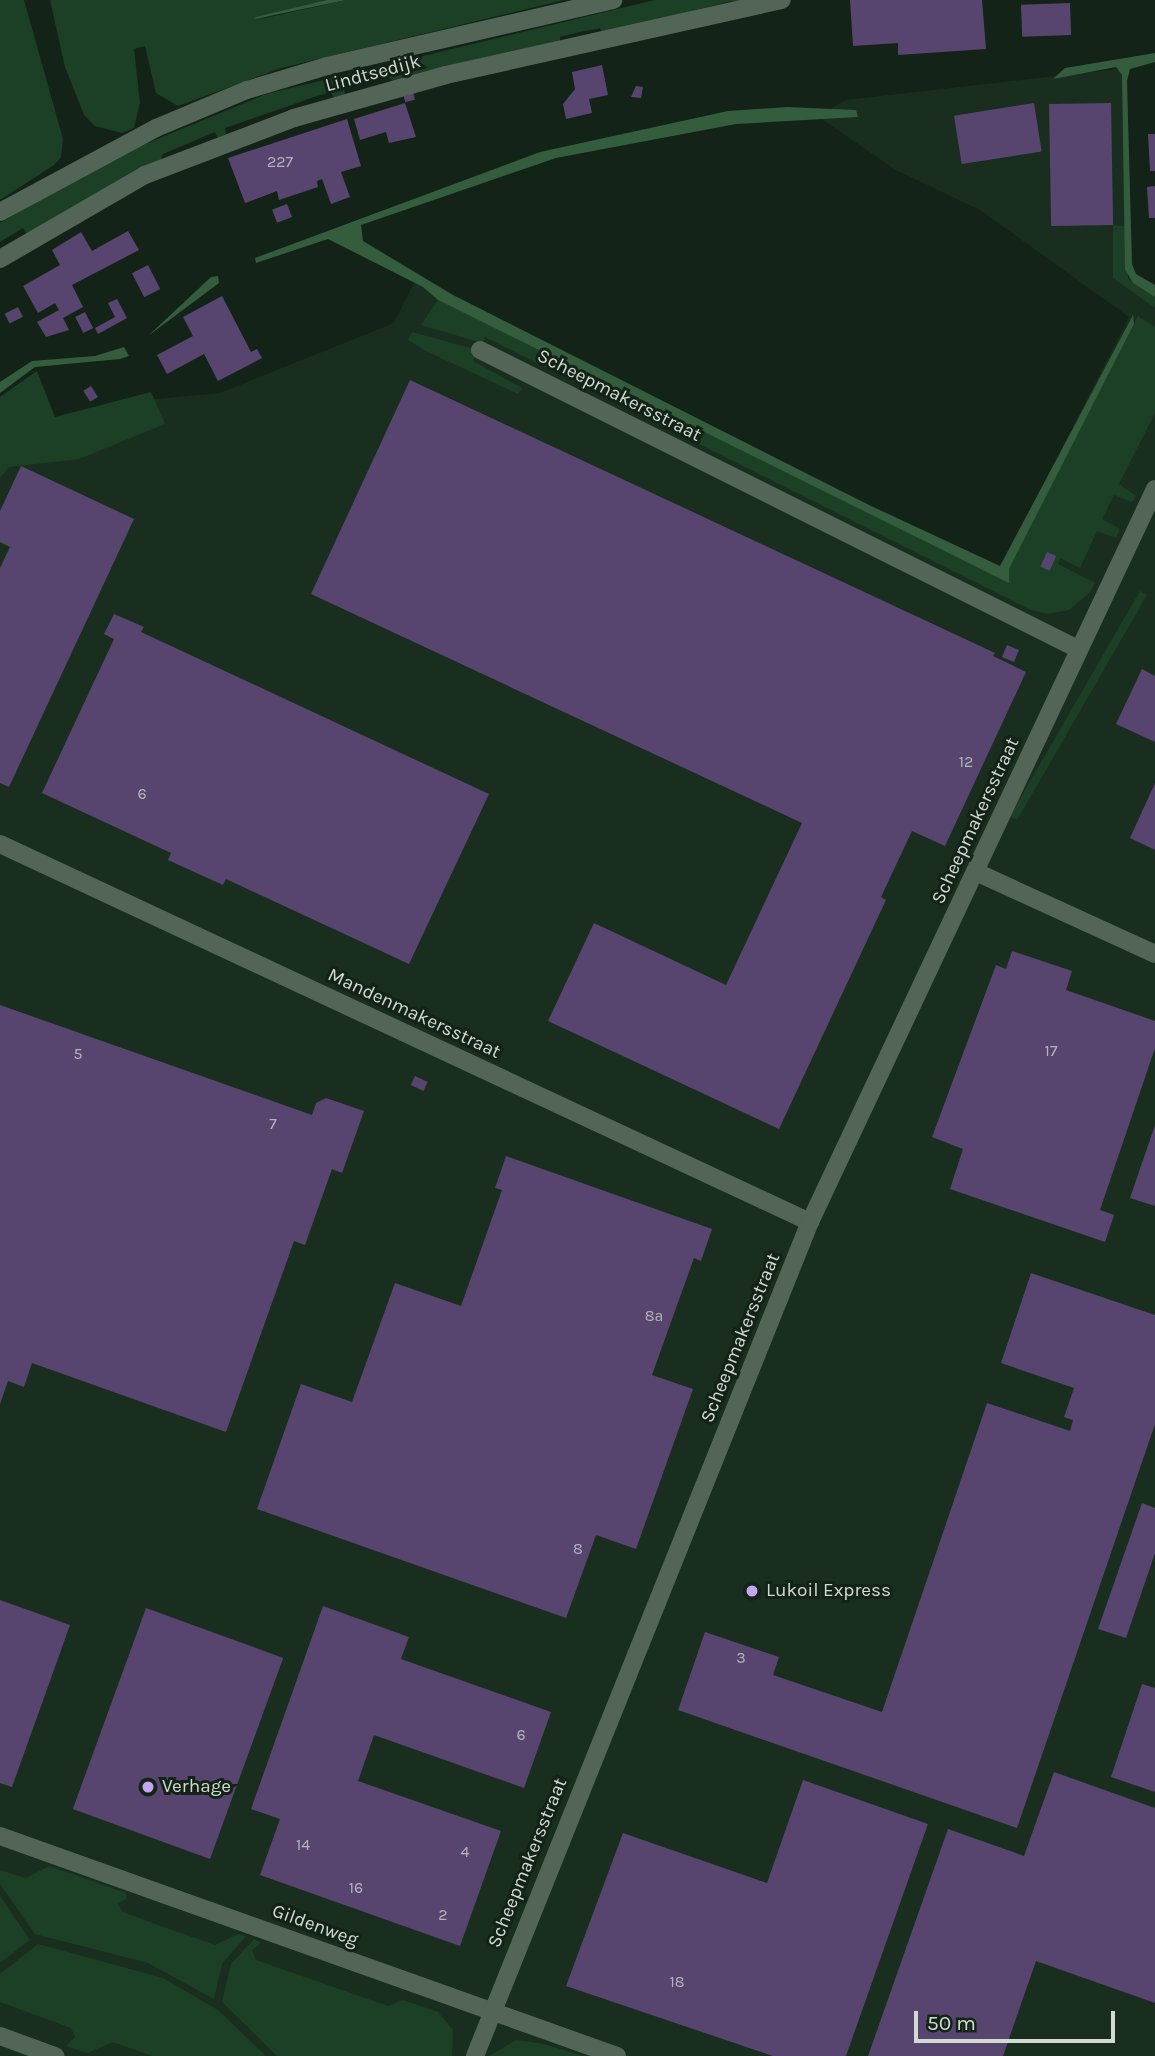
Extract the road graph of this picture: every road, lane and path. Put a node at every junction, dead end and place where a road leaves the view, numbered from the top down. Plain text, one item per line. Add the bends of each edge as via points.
1 (614, 0) edge
2 (782, 0) edge
3 (0, 212) edge
4 (0, 258) edge
5 (480, 350) dead end
6 (1155, 489) edge
7 (1078, 649) junction
8 (0, 844) edge
9 (976, 872) junction
10 (1155, 954) edge
11 (810, 1222) junction
12 (0, 1836) edge
13 (491, 2011) junction
14 (0, 2036) edge
15 (55, 2056) edge
16 (475, 2056) edge
17 (617, 2056) edge

1 - 3 street, Lindtsedijk via 327,66 247,90 156,128
2 - 4 street, Lindtsedijk via 446,75 294,118 145,175
5 - 7 street, Scheepmakersstraat
6 - 7 street, Scheepmakersstraat
7 - 9 street, Scheepmakersstraat
8 - 11 street, Mandenmakersstraat
9 - 10 street
9 - 11 street, Scheepmakersstraat
11 - 13 street, Scheepmakersstraat
12 - 13 street, Gildenweg
13 - 16 street, Scheepmakersstraat
13 - 17 street, Gildenweg
14 - 15 street

